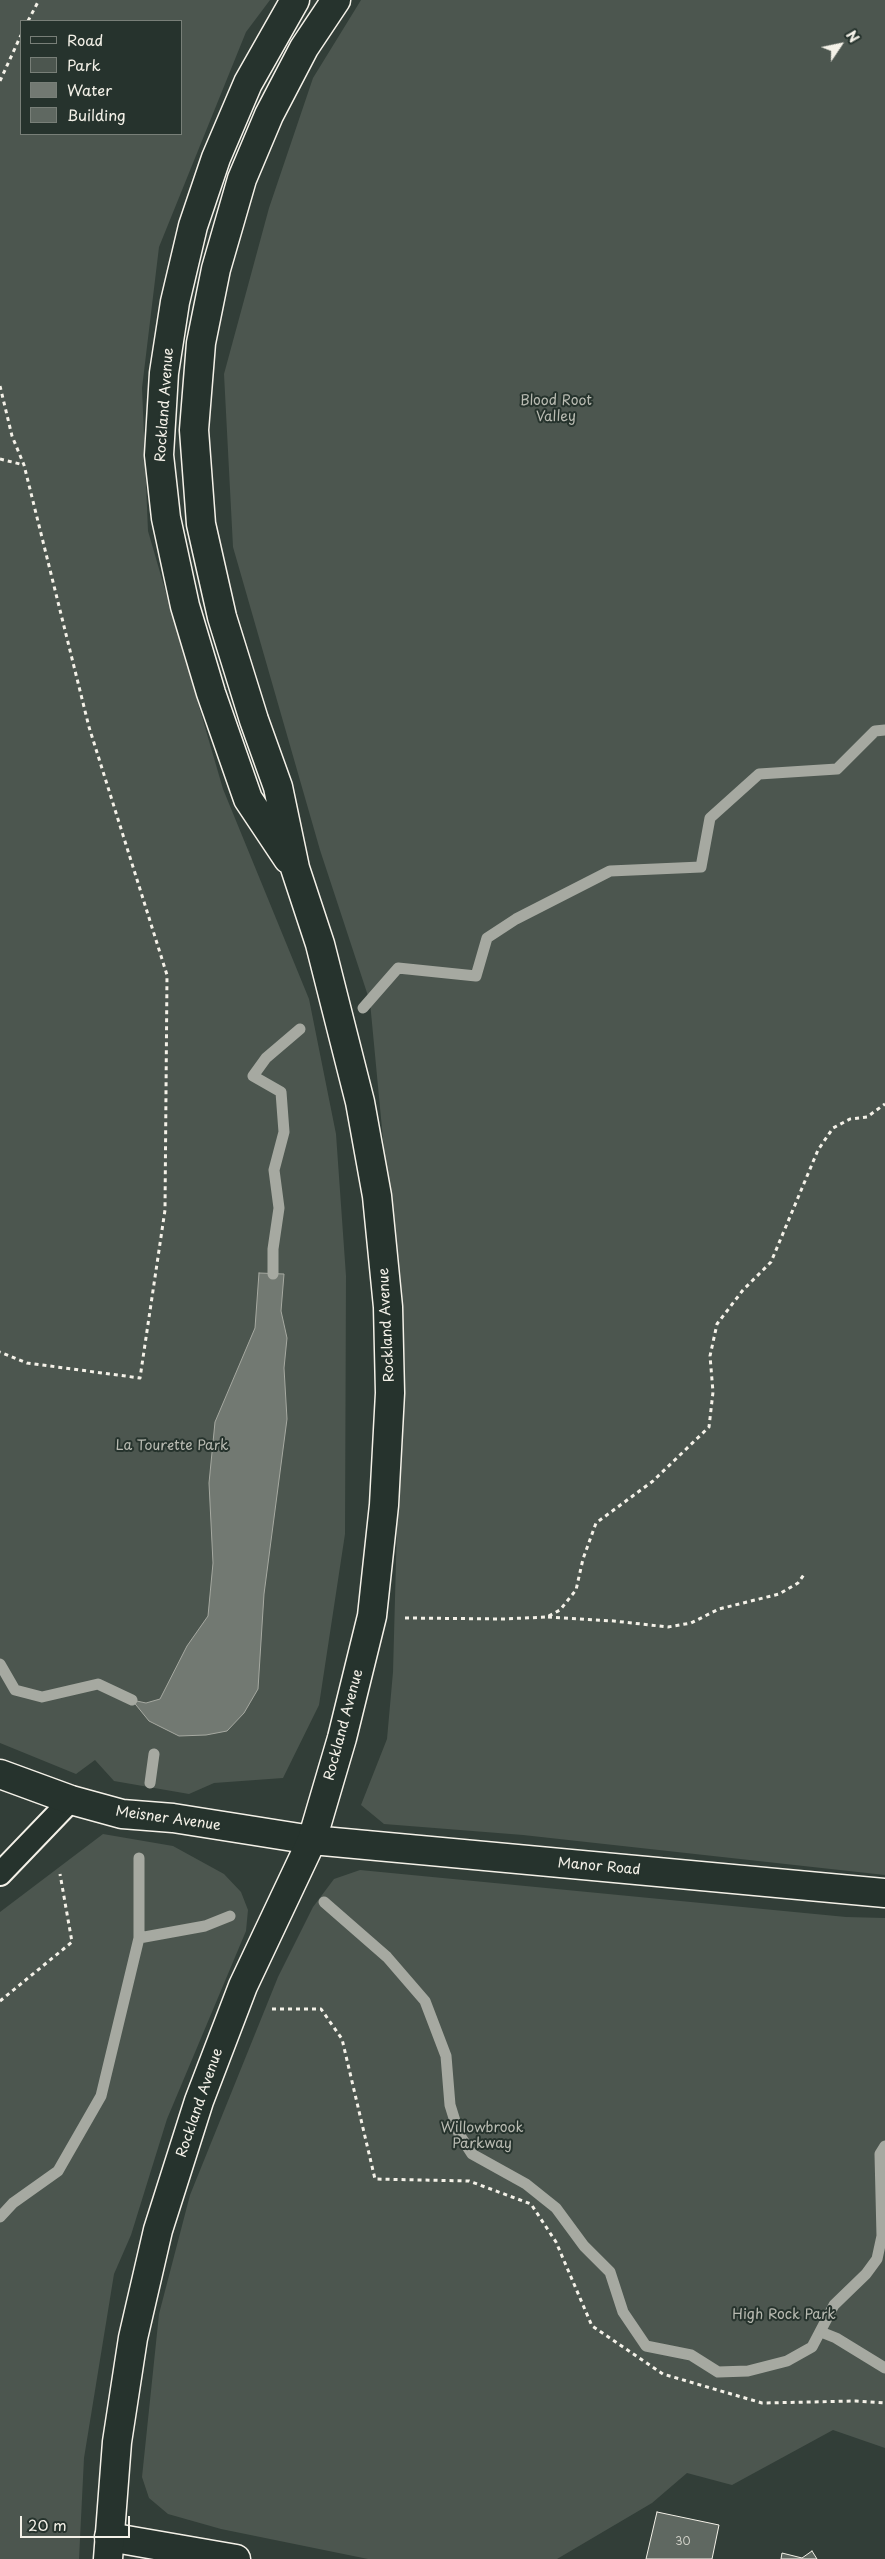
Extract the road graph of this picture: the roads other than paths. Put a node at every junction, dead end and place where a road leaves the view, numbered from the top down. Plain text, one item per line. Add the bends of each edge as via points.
1 (295, 0) edge
2 (336, 0) edge
3 (295, 868) junction
4 (0, 1774) edge
5 (71, 1800) junction
6 (312, 1840) junction
7 (0, 1874) edge
8 (885, 1893) edge
9 (109, 2548) edge
10 (236, 2559) edge

1 - 3 street, Rockland Avenue via 248,83 216,158 193,226 175,302 164,373 160,455 166,518 185,606 211,693 248,799
2 - 3 street, Rockland Avenue via 304,48 269,115 242,178 216,269 203,334 194,430 201,524 222,617 278,787
3 - 6 street, Rockland Avenue via 320,944 360,1102 377,1196 388,1307 390,1393 384,1505 372,1616 342,1738
4 - 5 street, Meisner Avenue
5 - 6 street, Meisner Avenue via 122,1814 173,1818
5 - 7 lane
6 - 8 street, Manor Road
6 - 9 street, Rockland Avenue via 243,1986 199,2101 158,2230 132,2338 117,2442
9 - 10 street

